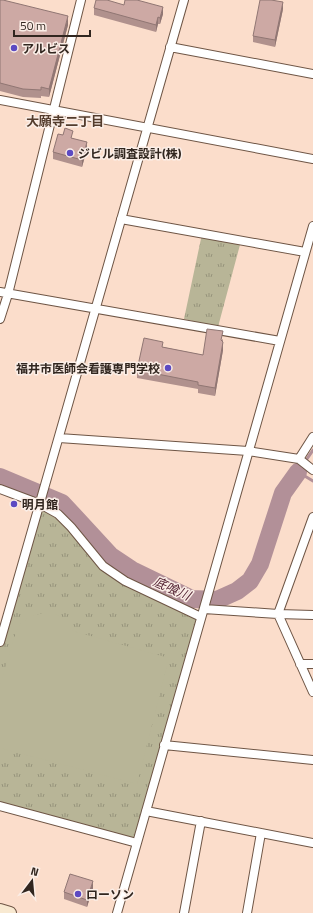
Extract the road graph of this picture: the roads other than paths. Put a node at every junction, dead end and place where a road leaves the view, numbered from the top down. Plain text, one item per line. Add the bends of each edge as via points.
1 (81, 0) edge
2 (184, 0) edge
3 (170, 47) junction
4 (313, 74) edge
5 (0, 100) edge
6 (53, 110) junction
7 (148, 127) junction
8 (313, 159) edge
9 (121, 219) junction
10 (313, 226) edge
11 (305, 252) junction
12 (4, 293) edge
13 (96, 309) junction
14 (0, 319) edge
15 (280, 341) junction
16 (313, 437) edge
17 (59, 438) junction
18 (248, 451) junction
19 (299, 459) junction
20 (313, 470) edge
21 (0, 489) edge
22 (40, 504) junction
23 (313, 518) edge
24 (204, 609) junction
25 (278, 614) junction
26 (313, 615) edge
27 (201, 617) junction
28 (0, 642) edge
29 (300, 664) junction
30 (313, 664) edge
31 (313, 692) edge
32 (164, 746) junction
33 (313, 760) edge
34 (0, 806) edge
35 (146, 811) junction
36 (201, 822) junction
37 (262, 833) junction
38 (137, 843) junction
39 (313, 843) edge
40 (0, 910) edge
41 (10, 913) edge
42 (116, 913) edge
43 (184, 913) edge
44 (247, 913) edge

1 - 6 street
2 - 3 street
3 - 4 street
3 - 7 street
5 - 6 street
6 - 7 street
6 - 12 street
7 - 8 street
7 - 9 street
9 - 11 street
9 - 13 street
10 - 11 street
11 - 15 street
12 - 13 street
12 - 14 street
13 - 15 street
13 - 17 street
15 - 18 street
16 - 19 street
17 - 18 street
17 - 22 street
18 - 19 street
18 - 24 street
19 - 20 street
21 - 22 street
22 - 27 street via 58,514 103,566 125,581
22 - 28 street
23 - 25 street
24 - 25 street
24 - 27 street
25 - 26 street
25 - 29 street
27 - 32 street
29 - 30 street
29 - 31 street
32 - 33 street
32 - 35 street
34 - 38 street
35 - 36 street
35 - 38 street
36 - 37 street
36 - 43 street
37 - 39 street
37 - 44 street
38 - 42 street
40 - 41 street

